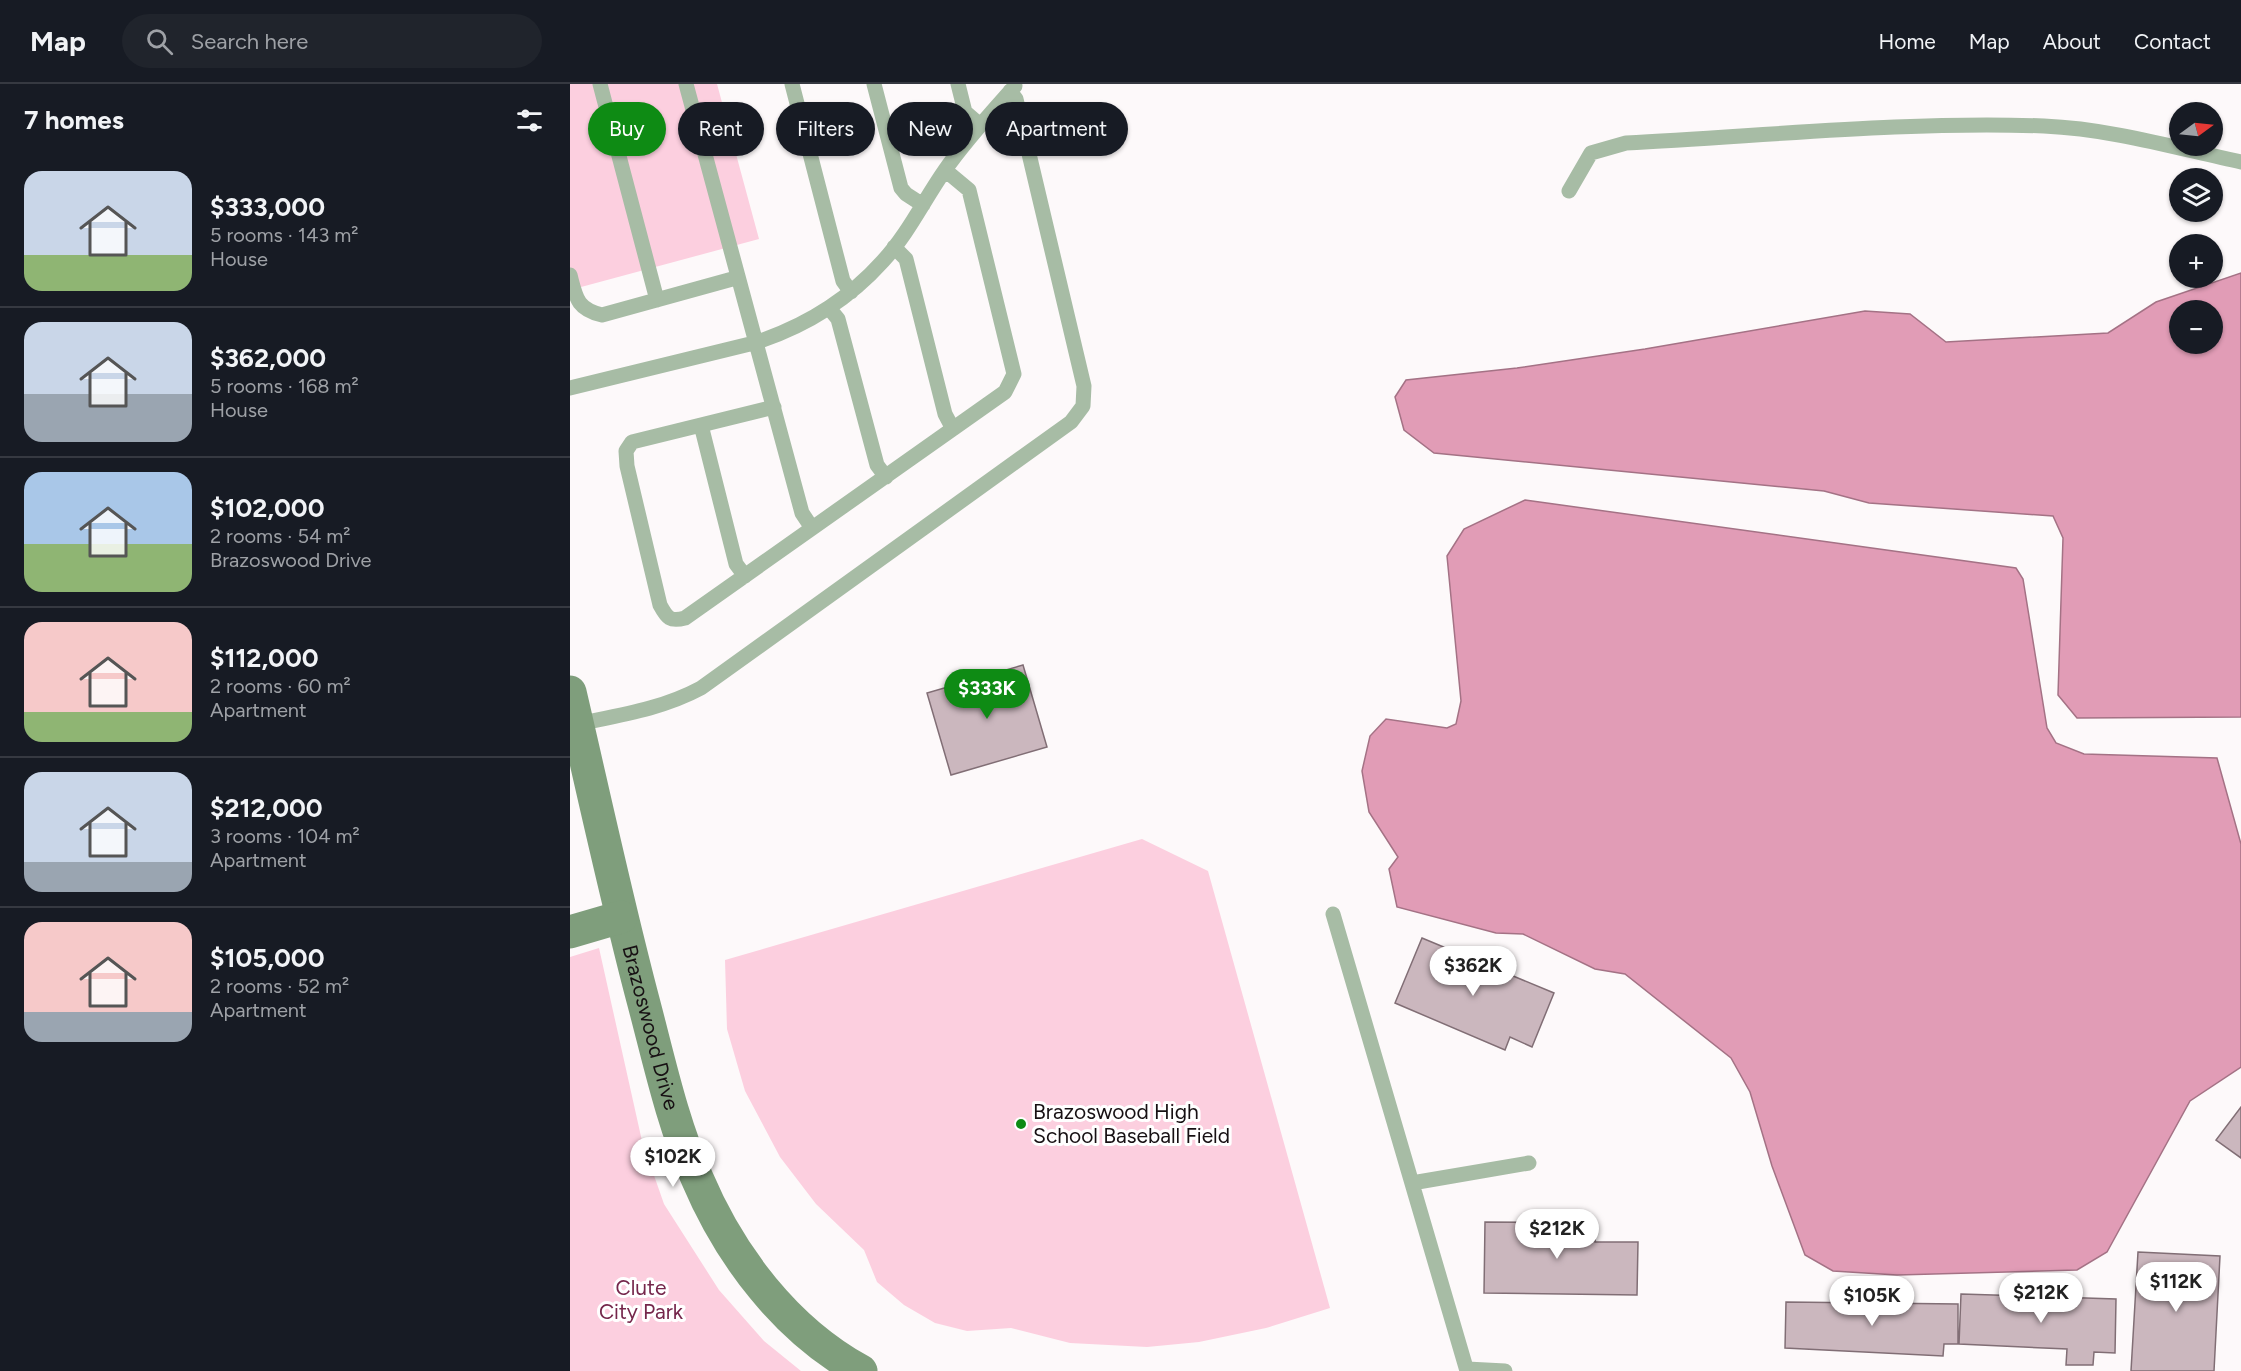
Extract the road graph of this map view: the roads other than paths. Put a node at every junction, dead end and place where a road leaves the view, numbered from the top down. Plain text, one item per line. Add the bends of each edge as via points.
1 (600, 84) edge
2 (686, 84) edge
3 (792, 84) edge
4 (874, 84) edge
5 (958, 84) edge
6 (1013, 88) edge
7 (980, 125) junction
8 (2241, 162) edge
9 (945, 170) junction
10 (1569, 191) dead end
11 (923, 205) junction
12 (894, 247) junction
13 (570, 275) edge
14 (736, 278) junction
15 (851, 292) junction
16 (657, 300) junction
17 (829, 308) junction
18 (754, 343) junction
19 (570, 387) edge
20 (774, 407) junction
21 (701, 425) junction
22 (953, 429) junction
23 (886, 477) junction
24 (812, 528) junction
25 (745, 576) junction
26 (570, 692) edge
27 (577, 724) junction
28 (1333, 914) dead end
29 (621, 917) junction
30 (570, 932) edge
31 (1529, 1163) dead end
32 (1412, 1183) junction
33 (1467, 1370) edge
34 (861, 1371) edge
35 (1505, 1371) edge

1 - 16 lane
2 - 14 lane
3 - 15 lane via 843,281
4 - 11 lane via 902,188
5 - 7 lane via 965,112
6 - 7 lane
6 - 27 lane via 1084,386 1083,406 1071,422 701,688 652,709
7 - 9 lane
8 - 10 lane via 2138,137 2046,126 1873,128 1626,143 1591,153
9 - 11 lane
9 - 22 lane via 969,190 1014,374 1005,392
11 - 12 lane
12 - 15 lane
12 - 22 lane via 906,258 945,414
13 - 16 lane via 577,299 587,311 602,315
14 - 16 lane
14 - 18 lane
15 - 17 lane
17 - 18 lane via 784,333
17 - 23 lane via 838,319 877,465
18 - 19 lane
18 - 20 lane
20 - 21 lane
20 - 24 lane via 802,513
21 - 25 lane via 736,564
21 - 25 lane via 632,442 626,451 660,605 666,618 685,618
22 - 23 lane
23 - 24 lane
24 - 25 lane
26 - 27 street, Brazoswood Drive
27 - 29 street, Brazoswood Drive
28 - 32 lane
29 - 30 street
29 - 34 street, Brazoswood Drive via 674,1114 707,1199 734,1248 776,1307 840,1360
31 - 32 lane
32 - 33 lane
33 - 35 lane

